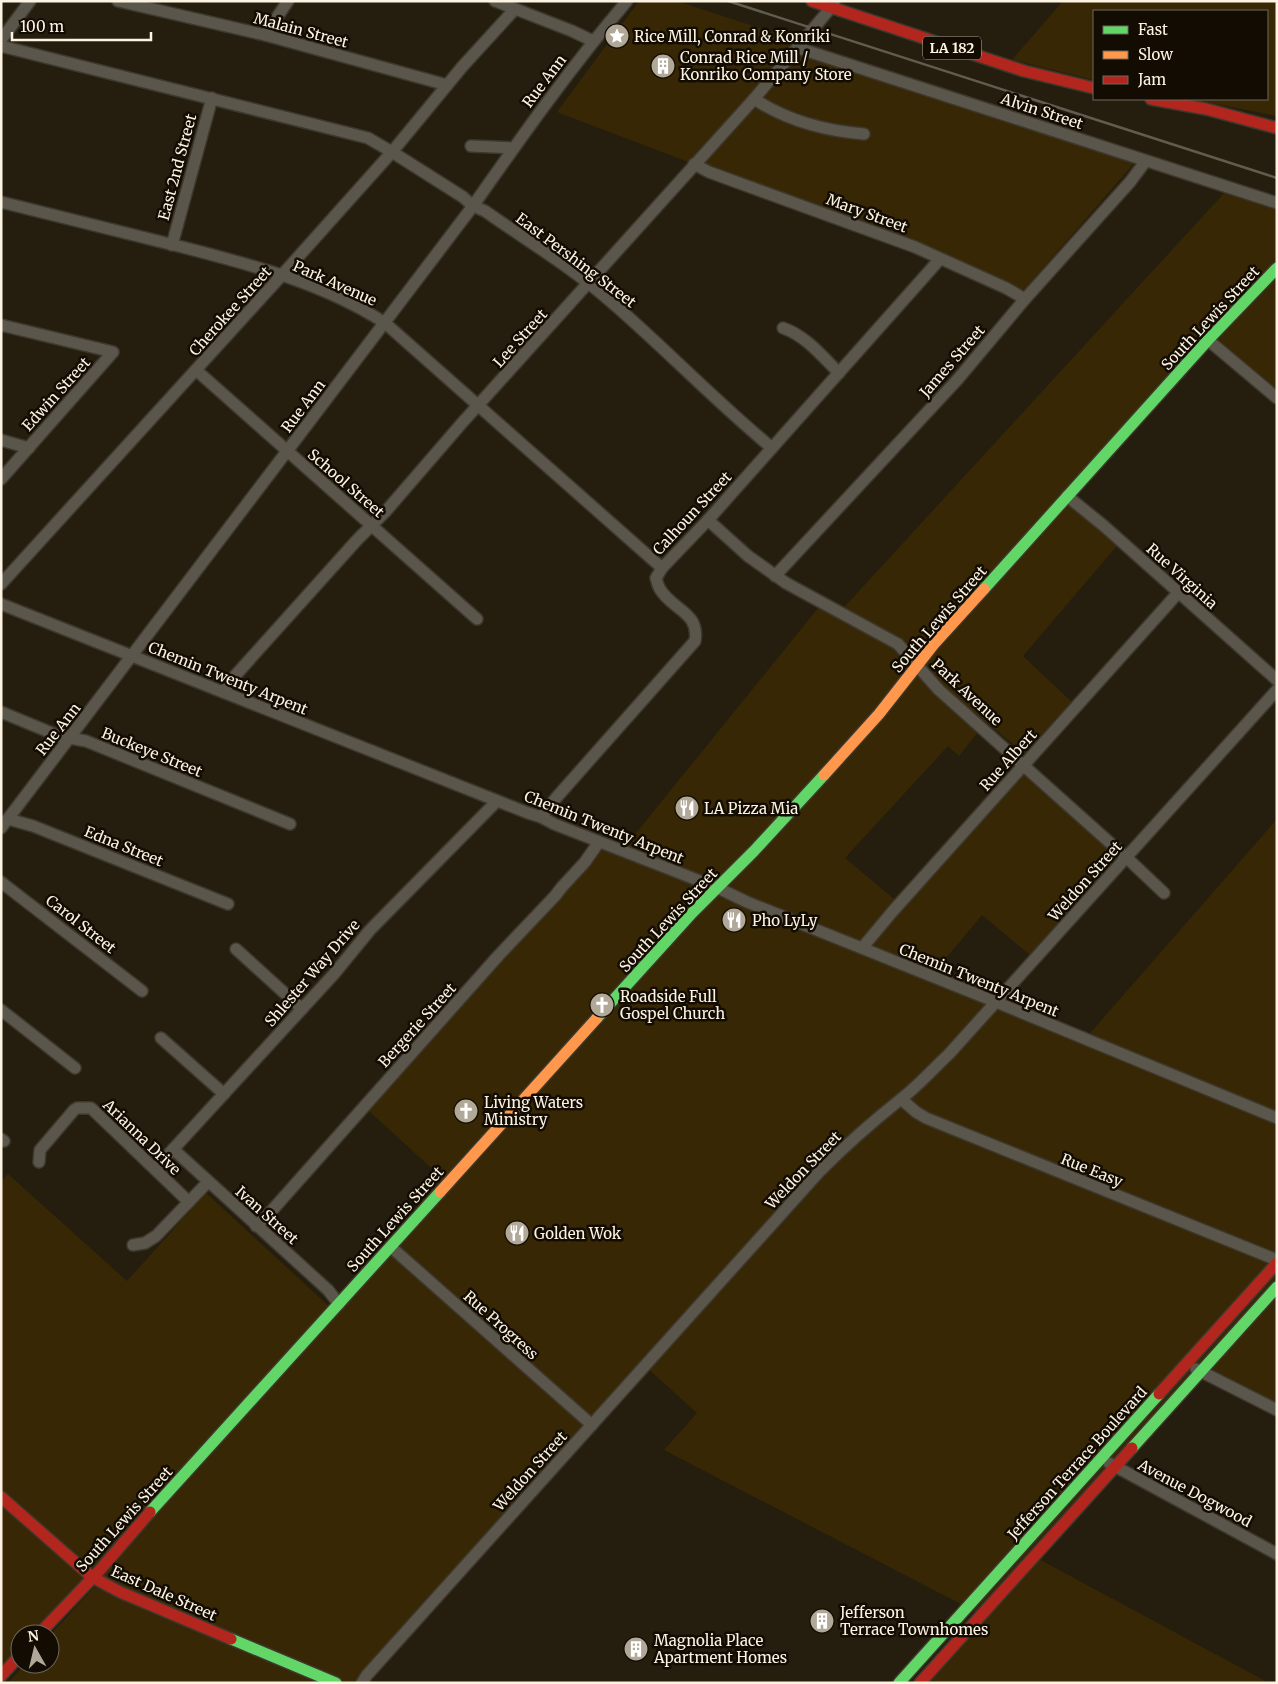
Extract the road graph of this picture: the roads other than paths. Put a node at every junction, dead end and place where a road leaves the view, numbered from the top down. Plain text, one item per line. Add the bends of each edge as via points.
1 (30, 1) edge
2 (118, 1) edge
3 (288, 1) edge
4 (495, 1) edge
5 (627, 1) edge
6 (812, 1) edge
7 (834, 4) edge
8 (515, 9) junction
9 (265, 35) junction
10 (1, 40) edge
11 (593, 41) junction
12 (1, 46) edge
13 (798, 48) junction
14 (447, 85) junction
15 (1093, 88) edge
16 (212, 98) junction
17 (754, 99) junction
18 (1156, 100) edge
19 (1277, 128) edge
20 (864, 134) dead end
21 (471, 146) dead end
22 (513, 148) junction
23 (392, 152) junction
24 (1145, 162) junction
25 (694, 164) junction
26 (1, 202) edge
27 (1277, 203) edge
28 (472, 206) junction
29 (172, 245) junction
30 (940, 259) junction
31 (1277, 268) edge
32 (282, 275) junction
33 (588, 284) junction
34 (1025, 299) junction
35 (385, 323) junction
36 (1, 325) edge
37 (783, 328) dead end
38 (1208, 340) junction
39 (196, 370) junction
40 (839, 373) junction
41 (1277, 398) edge
42 (479, 406) junction
43 (1, 440) edge
44 (28, 448) junction
45 (772, 448) junction
46 (286, 451) junction
47 (1, 479) edge
48 (1067, 496) junction
49 (708, 520) junction
50 (371, 526) junction
51 (662, 568) junction
52 (775, 576) junction
53 (1, 584) edge
54 (1178, 593) junction
55 (1, 604) edge
56 (477, 619) dead end
57 (131, 656) junction
58 (918, 666) junction
59 (1277, 680) edge
60 (1277, 690) edge
61 (223, 692) junction
62 (1, 712) edge
63 (70, 738) junction
64 (1024, 765) junction
65 (498, 801) junction
66 (541, 817) junction
67 (4, 823) edge
68 (290, 824) dead end
69 (599, 842) junction
70 (1127, 858) junction
71 (1, 882) edge
72 (718, 888) junction
73 (1164, 893) dead end
74 (228, 904) dead end
75 (862, 948) junction
76 (236, 949) dead end
77 (142, 991) dead end
78 (996, 1002) junction
79 (302, 1009) junction
80 (1, 1010) edge
81 (161, 1038) dead end
82 (75, 1068) dead end
83 (224, 1094) junction
84 (901, 1099) junction
85 (1277, 1118) edge
86 (173, 1149) junction
87 (39, 1162) dead end
88 (155, 1169) junction
89 (208, 1182) junction
90 (189, 1202) junction
91 (256, 1226) junction
92 (134, 1245) dead end
93 (391, 1247) junction
94 (1277, 1260) edge
95 (1277, 1264) edge
96 (1277, 1288) edge
97 (339, 1304) junction
98 (1187, 1364) junction
99 (1200, 1372) junction
100 (1277, 1410) edge
101 (592, 1425) junction
102 (1101, 1458) junction
103 (1115, 1467) junction
104 (1, 1496) edge
105 (1017, 1552) junction
106 (1277, 1554) edge
107 (1029, 1564) junction
108 (92, 1577) junction
109 (48, 1624) edge
110 (934, 1644) junction
111 (948, 1654) junction
112 (10, 1666) edge
113 (1, 1676) edge
114 (336, 1683) edge
115 (362, 1683) edge
116 (899, 1683) edge
117 (920, 1683) edge

1 - 10 street
2 - 9 street, Malain Street
3 - 9 street
4 - 8 street
5 - 11 street, Rue Ann
6 - 7 main road, LA 182
7 - 13 street, Lee Street
7 - 15 main road, LA 182 via 1024,71
8 - 11 street
8 - 14 street, Cherokee Street
9 - 14 street, Malain Street
11 - 22 street, Rue Ann
12 - 16 street, East Pershing Street
13 - 17 street, Lee Street
13 - 24 street, Alvin Street
14 - 23 street, Cherokee Street
16 - 23 street, East Pershing Street via 368,138
16 - 29 street, East 2nd Street
17 - 20 street via 772,111 805,122 839,132
17 - 25 street, Lee Street
18 - 19 main road
21 - 22 street
22 - 28 street, Rue Ann
23 - 28 street, East Pershing Street
23 - 32 street, Cherokee Street
24 - 27 street, Alvin Street via 1170,167
24 - 34 street, James Street
25 - 30 street, Mary Street
25 - 33 street, Lee Street
26 - 29 street, Park Avenue
28 - 33 street, East Pershing Street via 485,211
28 - 35 street, Rue Ann
29 - 32 street, Park Avenue
30 - 34 street, Mary Street
30 - 40 street, Calhoun Street
31 - 38 main road, South Lewis Street
32 - 35 street, Park Avenue via 361,307
32 - 39 street, Cherokee Street
33 - 42 street, Lee Street
33 - 45 street, East Pershing Street
34 - 52 street, James Street via 958,379
35 - 42 street, Park Avenue
35 - 46 street, Rue Ann
36 - 44 street, Edwin Street via 114,352
37 - 40 street via 795,332
38 - 41 street
38 - 48 main road, South Lewis Street
39 - 46 street, School Street
39 - 53 street, Cherokee Street
40 - 45 street, Calhoun Street
42 - 50 street, Lee Street
42 - 51 street, Park Avenue
43 - 44 street
44 - 47 street, Edwin Street
45 - 49 street, Calhoun Street
46 - 50 street, School Street
46 - 57 street, Rue Ann
48 - 54 street, Rue Virginia
48 - 58 main road, South Lewis Street
49 - 51 street, Calhoun Street
49 - 52 street, Park Avenue
50 - 56 street, School Street
50 - 61 street, Lee Street
51 - 66 street, Calhoun Street via 656,578 659,589 693,620 697,631 695,641
52 - 58 street, Park Avenue via 898,644
54 - 59 street, Rue Virginia
54 - 64 street, Rue Albert
55 - 57 street, Chemin Twenty Arpent
57 - 61 street, Chemin Twenty Arpent
57 - 63 street, Rue Ann
58 - 64 street, Park Avenue via 939,690
58 - 72 main road, South Lewis Street via 879,714
60 - 70 street, Weldon Street
61 - 65 street, Chemin Twenty Arpent
62 - 63 street, Buckeye Street
63 - 67 street, Rue Ann
63 - 68 street, Buckeye Street via 86,741
64 - 70 street, Park Avenue
64 - 75 street, Rue Albert
65 - 66 street, Chemin Twenty Arpent
65 - 79 street, Shlester Way Drive via 370,930
66 - 69 street, Chemin Twenty Arpent
67 - 74 street, Edna Street via 33,826
69 - 72 street, Chemin Twenty Arpent
69 - 91 street, Bergerie Street via 555,896
70 - 73 street, Park Avenue
70 - 78 street, Weldon Street
71 - 77 street, Carol Street
72 - 75 street, Chemin Twenty Arpent
72 - 93 main road, South Lewis Street
75 - 78 street, Chemin Twenty Arpent
76 - 79 street
78 - 84 street, Weldon Street via 949,1054
78 - 85 street, Chemin Twenty Arpent
79 - 83 street, Shlester Way Drive
80 - 82 street
81 - 83 street
83 - 86 street, Shlester Way Drive
84 - 94 street, Rue Easy via 926,1118
84 - 101 street, Weldon Street via 819,1172
86 - 88 street, Shlester Way Drive
86 - 89 street, Ivan Street
87 - 88 street, Arianna Drive via 40,1150 74,1110 91,1108
88 - 90 street, Arianna Drive
89 - 90 street
89 - 91 street, Ivan Street
90 - 92 street via 156,1236
91 - 97 street, Ivan Street via 328,1290
93 - 97 main road, South Lewis Street
93 - 101 street, Rue Progress
95 - 98 main road, Jefferson Terrace Boulevard
96 - 99 main road, Jefferson Terrace Boulevard
97 - 108 main road, South Lewis Street
98 - 99 street
98 - 102 main road, Jefferson Terrace Boulevard
99 - 100 street
99 - 103 main road, Jefferson Terrace Boulevard
101 - 115 street, Weldon Street
102 - 103 street, Avenue Dogwood
102 - 105 main road, Jefferson Terrace Boulevard
103 - 106 street, Avenue Dogwood
103 - 107 main road, Jefferson Terrace Boulevard
104 - 108 main road, East Dale Street
105 - 107 street
105 - 110 main road, Jefferson Terrace Boulevard
107 - 111 main road, Jefferson Terrace Boulevard
108 - 109 main road, South Lewis Street
108 - 114 main road, East Dale Street via 120,1592
110 - 111 street
110 - 116 main road, Jefferson Terrace Boulevard
111 - 117 main road, Jefferson Terrace Boulevard
112 - 113 main road

